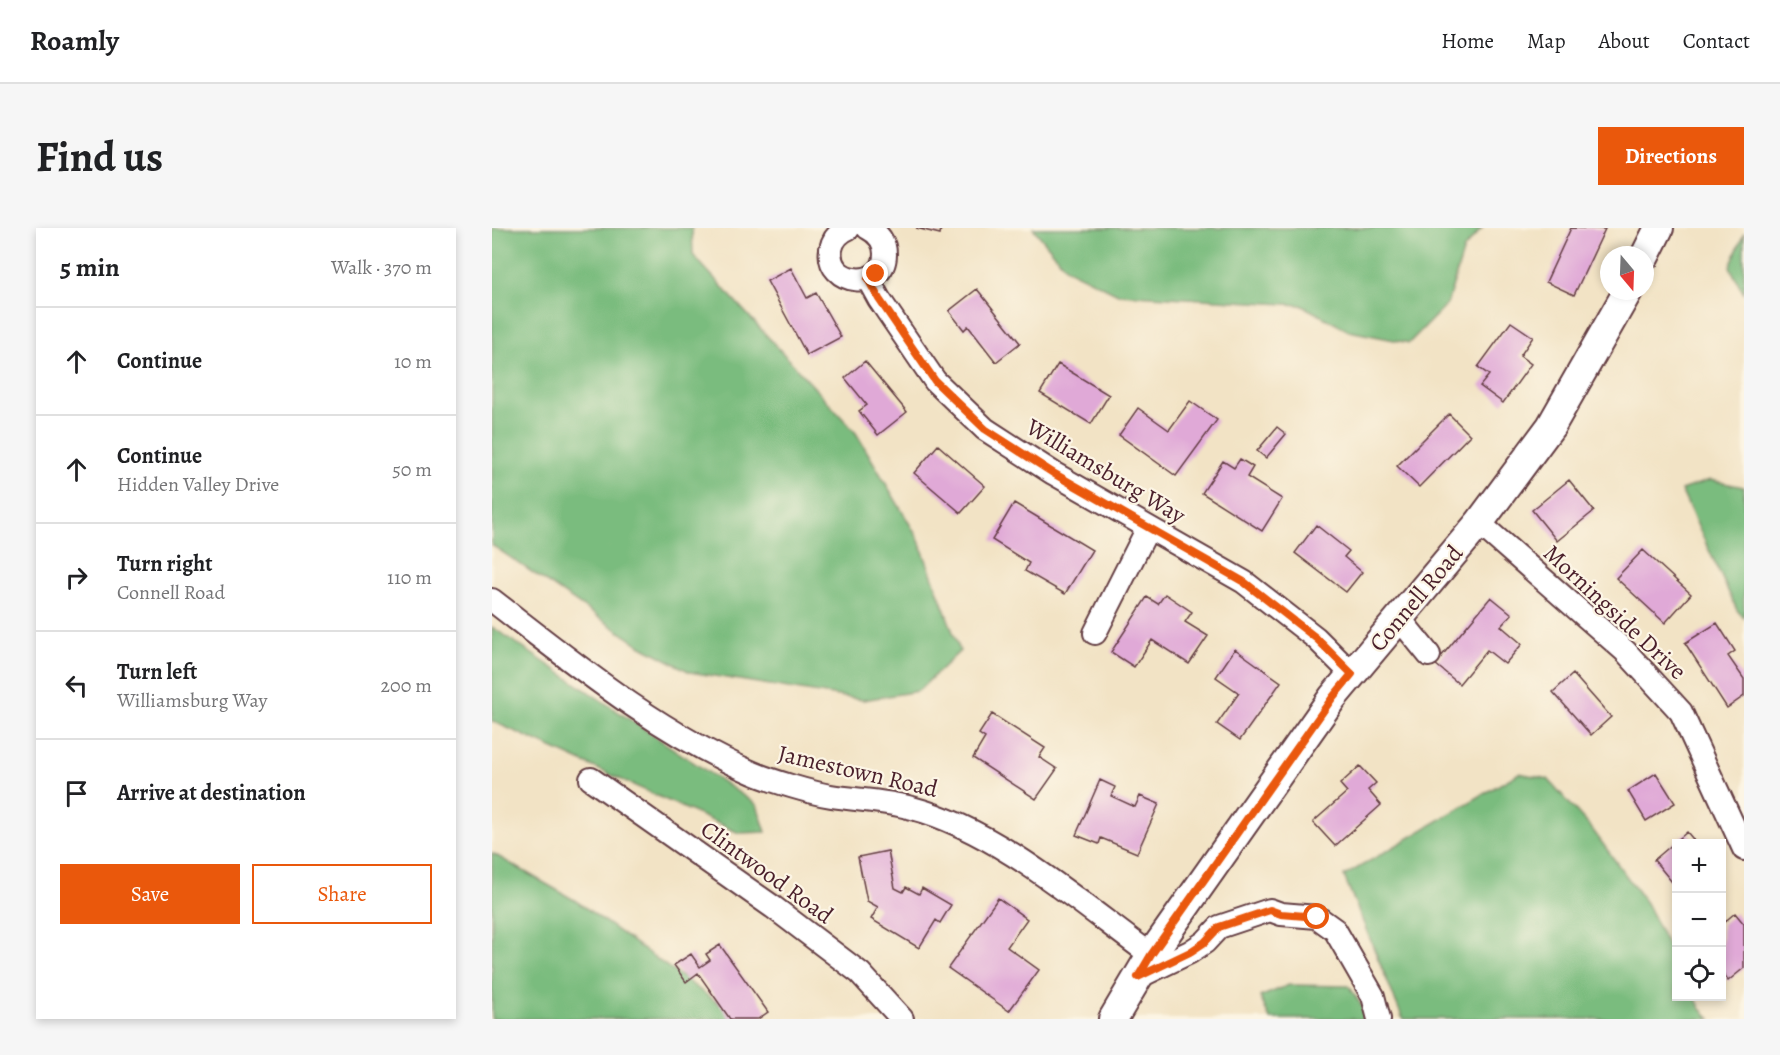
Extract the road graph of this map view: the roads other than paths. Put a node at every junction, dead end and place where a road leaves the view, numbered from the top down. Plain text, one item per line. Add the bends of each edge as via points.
1 (849, 228) edge
2 (868, 228) edge
3 (1659, 228) edge
4 (1650, 246) edge
5 (868, 279) junction
6 (1623, 300) edge
7 (1479, 523) junction
8 (1148, 528) junction
9 (492, 600) edge
10 (1399, 618) junction
11 (1095, 633) dead end
12 (1429, 655) dead end
13 (1352, 674) junction
14 (591, 779) dead end
15 (1744, 849) edge
16 (1144, 966) junction
17 (902, 1019) edge
18 (1113, 1019) edge
19 (1379, 1019) edge

1 - 5 street via 833,243 831,261 842,276 859,281
2 - 5 street via 878,234 885,250 882,267
3 - 4 main road
5 - 8 street, Williamsburg Way via 935,381 985,429
6 - 7 main road, Connell Road via 1551,426
7 - 10 main road, Connell Road
7 - 15 street, Morningside Drive via 1625,651 1682,712
8 - 11 street
8 - 13 street, Williamsburg Way via 1244,582 1316,638
9 - 16 street, Jamestown Road via 624,701 686,740 754,773 827,795 912,807 973,830 1028,865
10 - 12 street
10 - 13 main road, Connell Road
13 - 16 main road, Connell Road
14 - 17 street, Clintwood Road via 860,973
16 - 18 main road, Connell Road
16 - 19 street via 1190,952 1219,927 1270,910 1317,917 1335,930 1373,996

